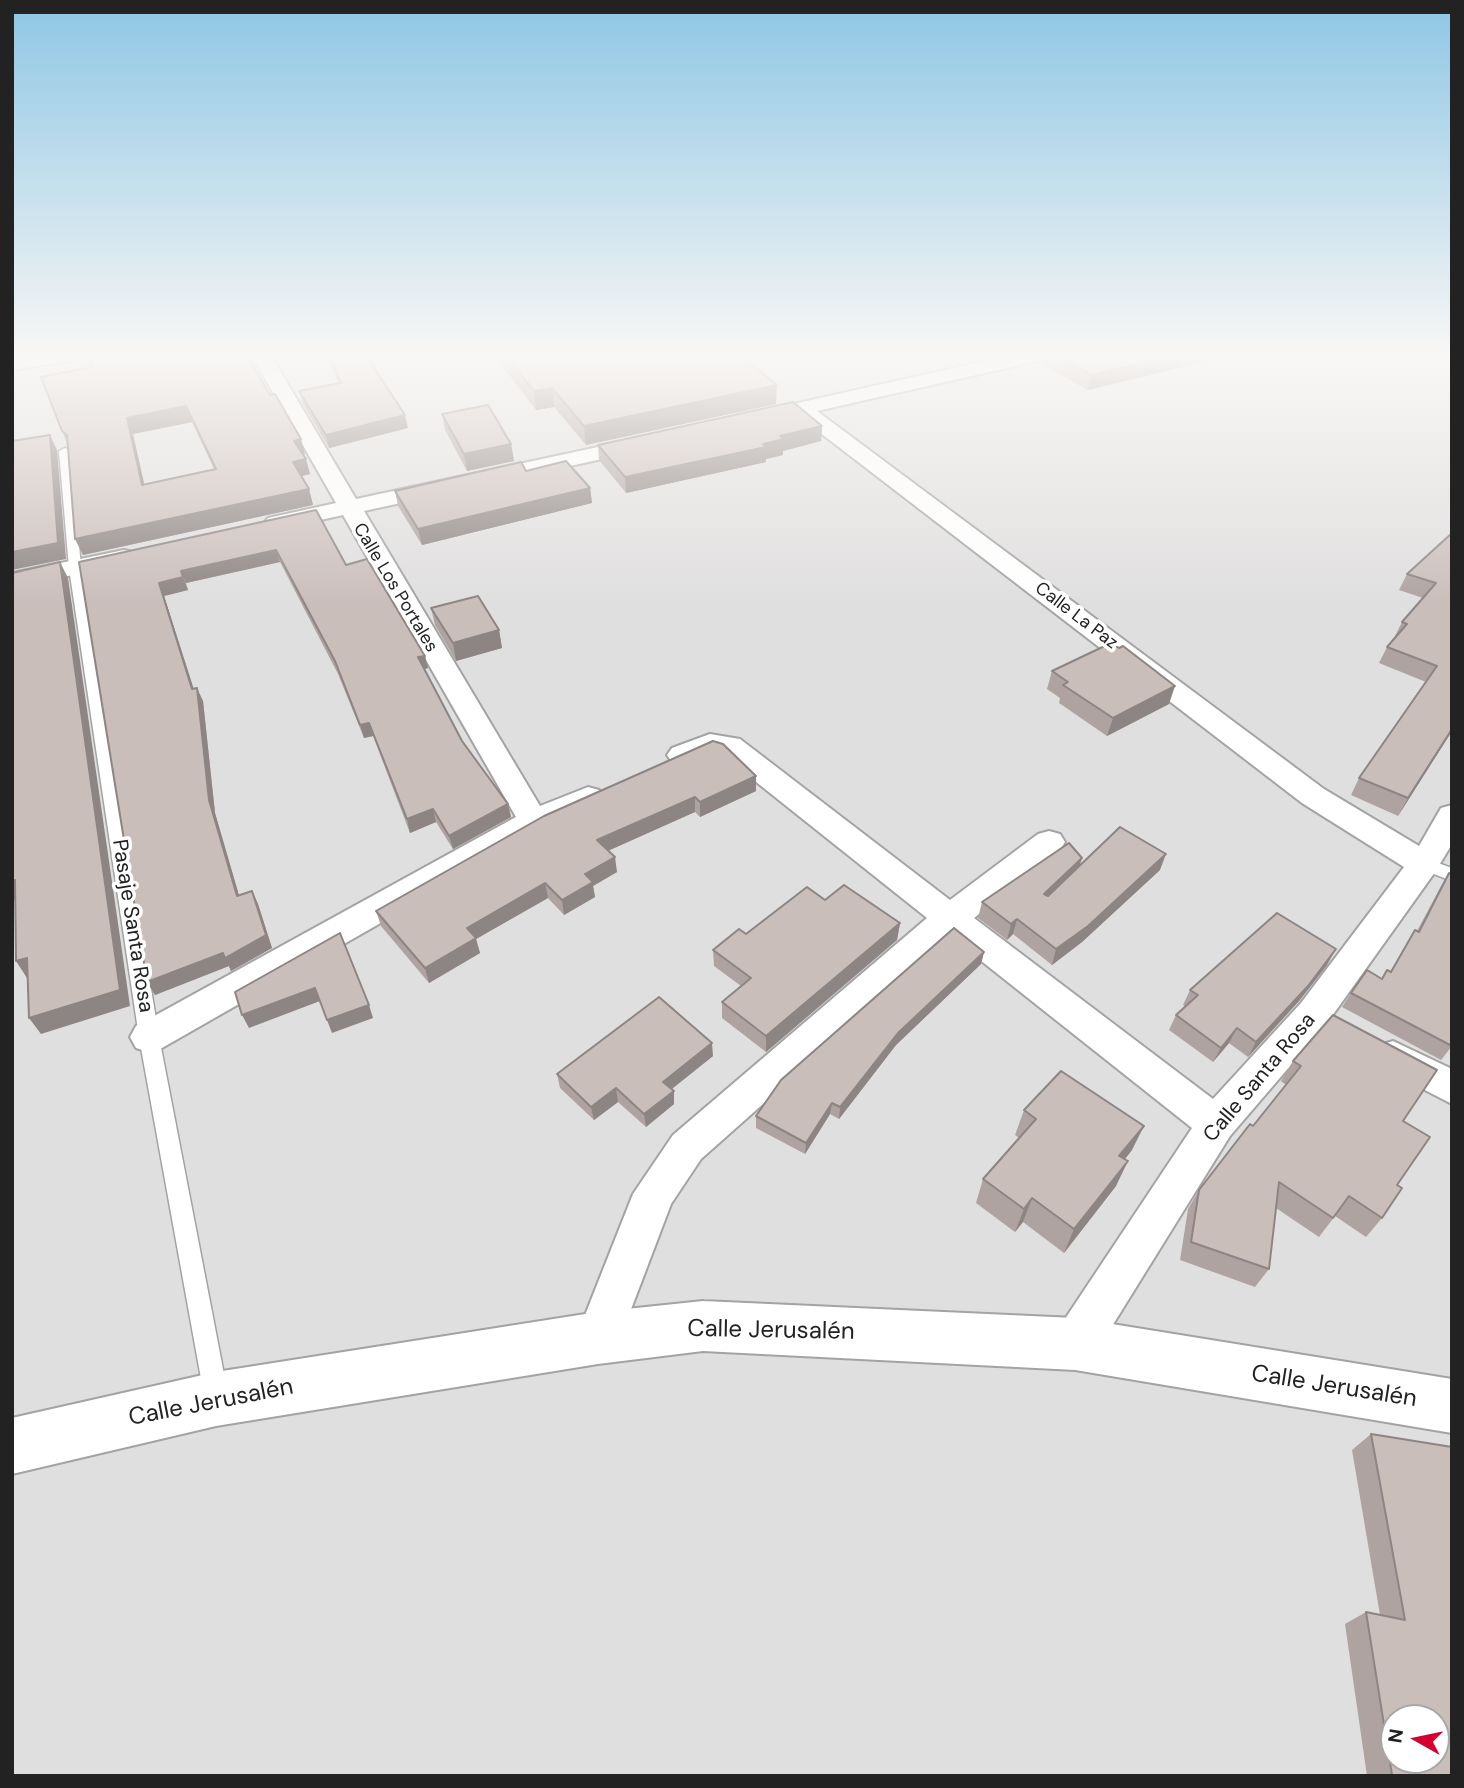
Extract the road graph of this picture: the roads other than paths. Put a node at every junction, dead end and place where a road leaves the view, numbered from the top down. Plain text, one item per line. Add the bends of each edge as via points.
1 (307, 437) edge
2 (840, 437) edge
3 (655, 441) edge
4 (65, 451) edge
5 (347, 507) junction
6 (252, 528) edge
7 (143, 552) edge
8 (75, 568) junction
9 (12, 581) edge
10 (660, 765) edge
11 (609, 788) edge
12 (1452, 816) edge
13 (534, 821) junction
14 (1049, 842) dead end
15 (1438, 869) edge
16 (950, 918) junction
17 (1314, 1013) junction
18 (149, 1037) junction
19 (1452, 1088) edge
20 (1216, 1124) junction
21 (598, 1338) junction
22 (1075, 1344) junction
23 (216, 1399) junction
24 (1452, 1406) edge
25 (12, 1446) edge

1 - 5 street, Calle Los Portales
2 - 15 street, Calle La Paz via 1314,796
3 - 5 street
4 - 8 lane, Pasaje Santa Rosa
5 - 6 street
5 - 13 street, Calle Los Portales
7 - 8 street
8 - 9 street
8 - 18 lane, Pasaje Santa Rosa
10 - 16 street via 710,743 730,746
11 - 13 street
12 - 15 street, Calle Santa Rosa
13 - 18 street
14 - 16 street
15 - 17 street, Calle Santa Rosa
16 - 20 street
16 - 21 street via 687,1147 654,1194
17 - 19 street
17 - 20 street, Calle Santa Rosa
18 - 23 lane, Pasaje Santa Rosa
20 - 22 street, Calle Santa Rosa
21 - 22 street, Calle Jerusalén via 703,1326
21 - 23 street, Calle Jerusalén
22 - 24 street, Calle Jerusalén
23 - 25 street, Calle Jerusalén

